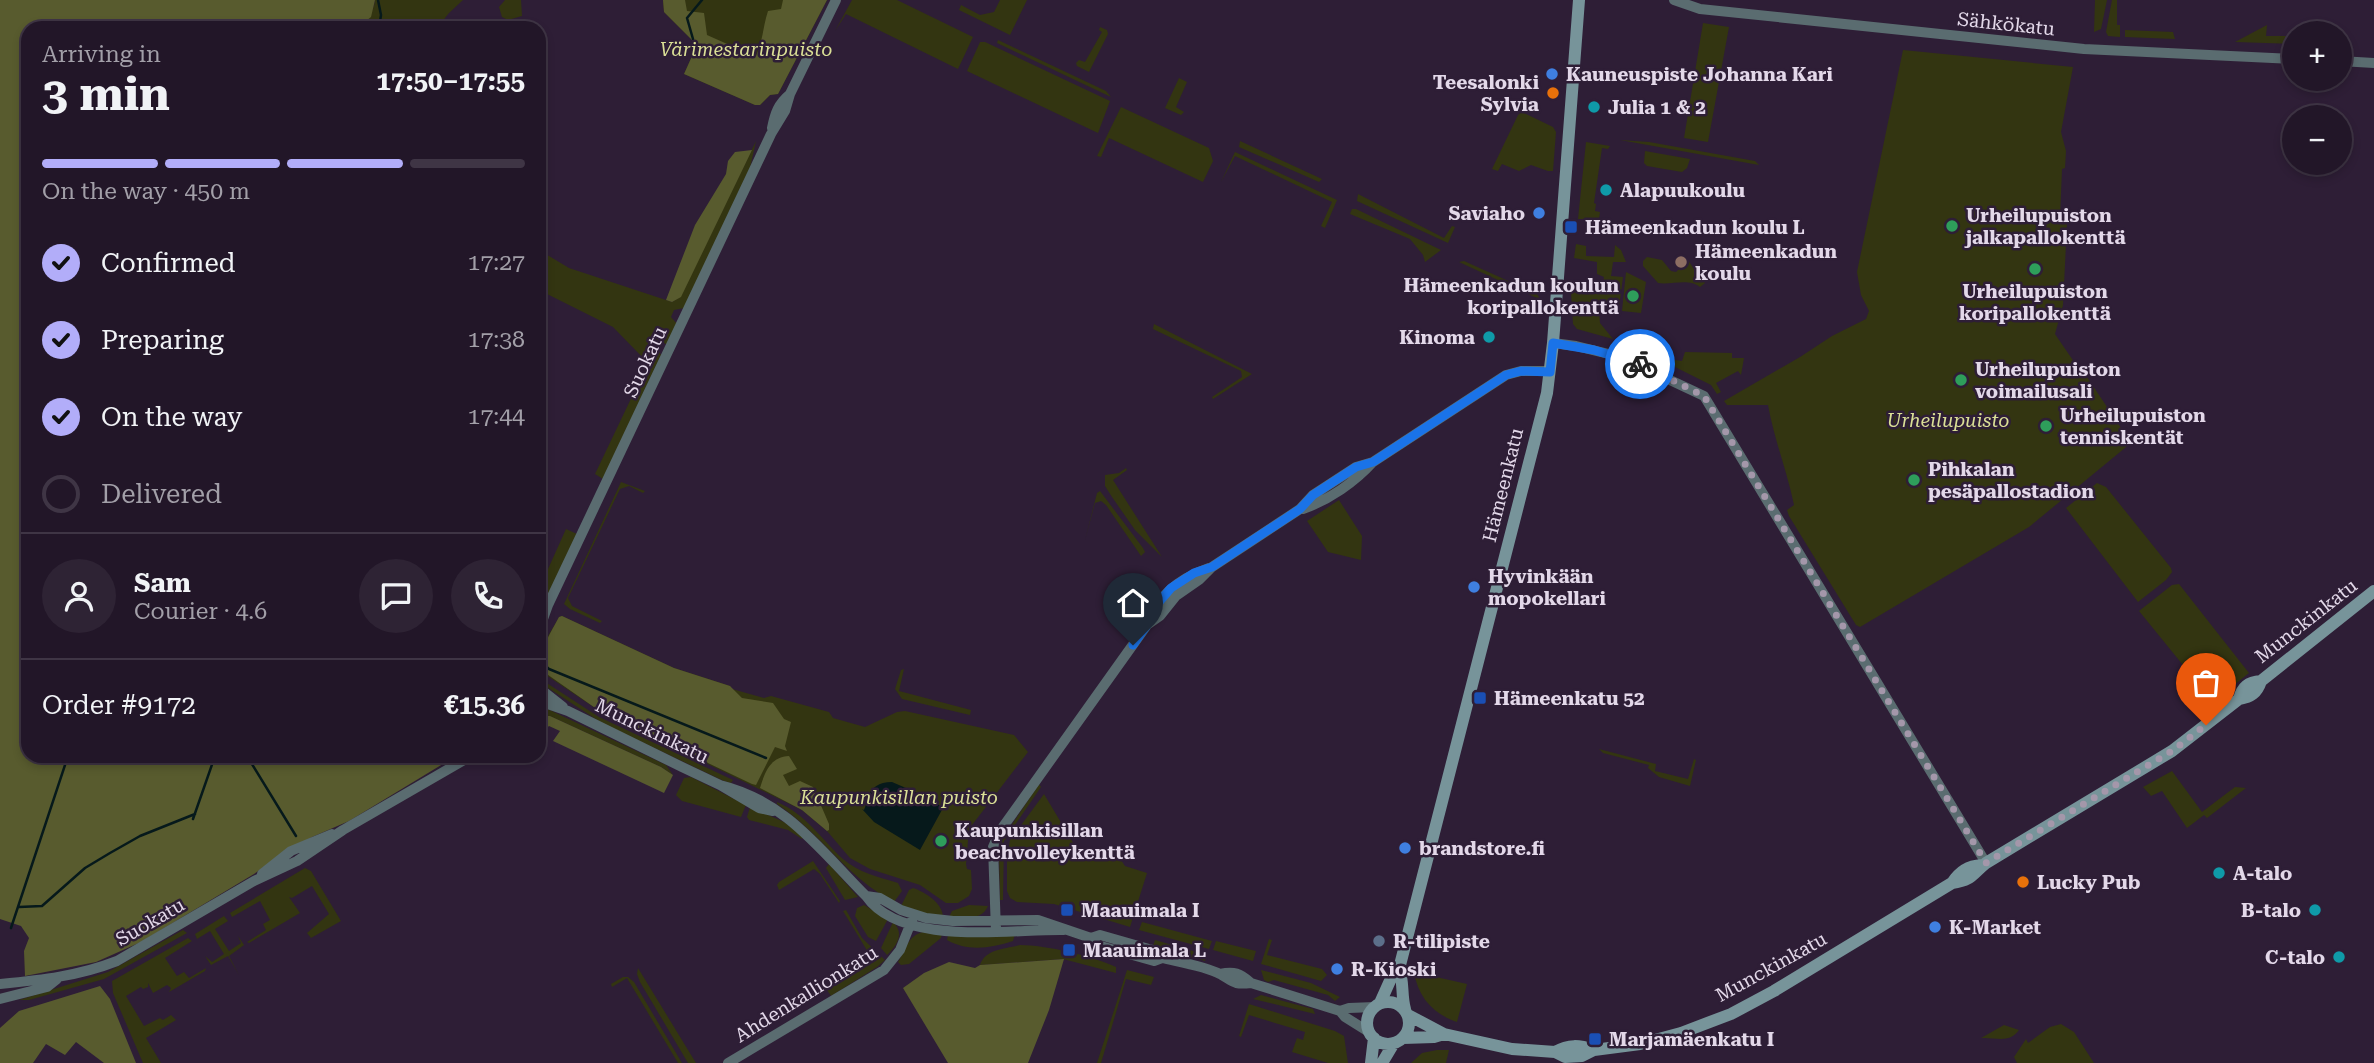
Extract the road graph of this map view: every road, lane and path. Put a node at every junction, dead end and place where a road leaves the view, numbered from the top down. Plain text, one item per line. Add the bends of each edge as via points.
1 (836, 0) edge
2 (1579, 0) edge
3 (1674, 0) edge
4 (2282, 58) edge
5 (2352, 62) edge
6 (2374, 63) edge
7 (1553, 343) junction
8 (1550, 372) junction
9 (2374, 591) edge
10 (548, 605) joint
11 (546, 611) edge
12 (546, 694) edge
13 (546, 703) edge
14 (568, 711) junction
15 (453, 763) edge
16 (457, 763) edge
17 (449, 767) junction
18 (1984, 864) junction
19 (912, 920) junction
20 (995, 925) junction
21 (1399, 969) junction
22 (57, 979) junction
23 (0, 984) edge
24 (0, 999) edge
25 (1378, 1005) junction
26 (1340, 1011) junction
27 (1407, 1012) junction
28 (1444, 1034) junction
29 (1371, 1035) junction
30 (1398, 1040) junction
31 (729, 1063) edge
32 (1371, 1063) edge
33 (1382, 1063) edge

1 - 10 street, Suokatu
2 - 7 main road, Hämeenkatu
3 - 4 street, Sähkökatu via 1700,9 2084,49
5 - 6 street
7 - 8 main road, Hämeenkatu
7 - 18 street via 1621,357 1704,396
8 - 20 street via 1506,375 1373,462 1362,475 1212,567 1194,573 1163,596 1000,831 993,848
8 - 21 main road, Hämeenkatu
9 - 18 main road, Munckinkatu via 2261,681 2249,698 2239,699 2172,751
10 - 11 street, Suokatu
12 - 14 street, Munckinkatu
13 - 14 street, Munckinkatu
14 - 19 street, Munckinkatu via 749,803 778,811 803,830 866,896 880,898
15 - 17 street, Suokatu
16 - 17 street, Suokatu
17 - 22 street, Suokatu via 297,861 117,961
18 - 28 main road, Munckinkatu via 1971,877 1952,883 1774,991 1731,1014 1660,1038 1565,1057
19 - 20 street, Munckinkatu
19 - 31 street, Ahdenkallionkatu via 900,950 884,970
20 - 26 street, Munckinkatu via 1038,920 1091,938 1097,945 1154,961 1162,958 1220,974 1241,974 1251,983
21 - 25 main road, Hämeenkatu
21 - 27 main road, Hämeenkatu
22 - 23 street, Suokatu
22 - 24 street, Suokatu via 47,987
25 - 26 street, Munckinkatu
25 - 27 main road via 1394,1002
25 - 29 main road via 1368,1018
26 - 29 street, Munckinkatu
27 - 28 main road, Munckinkatu
27 - 30 main road via 1409,1029
28 - 30 main road, Munckinkatu
29 - 30 main road via 1387,1044
29 - 32 main road
30 - 33 main road

